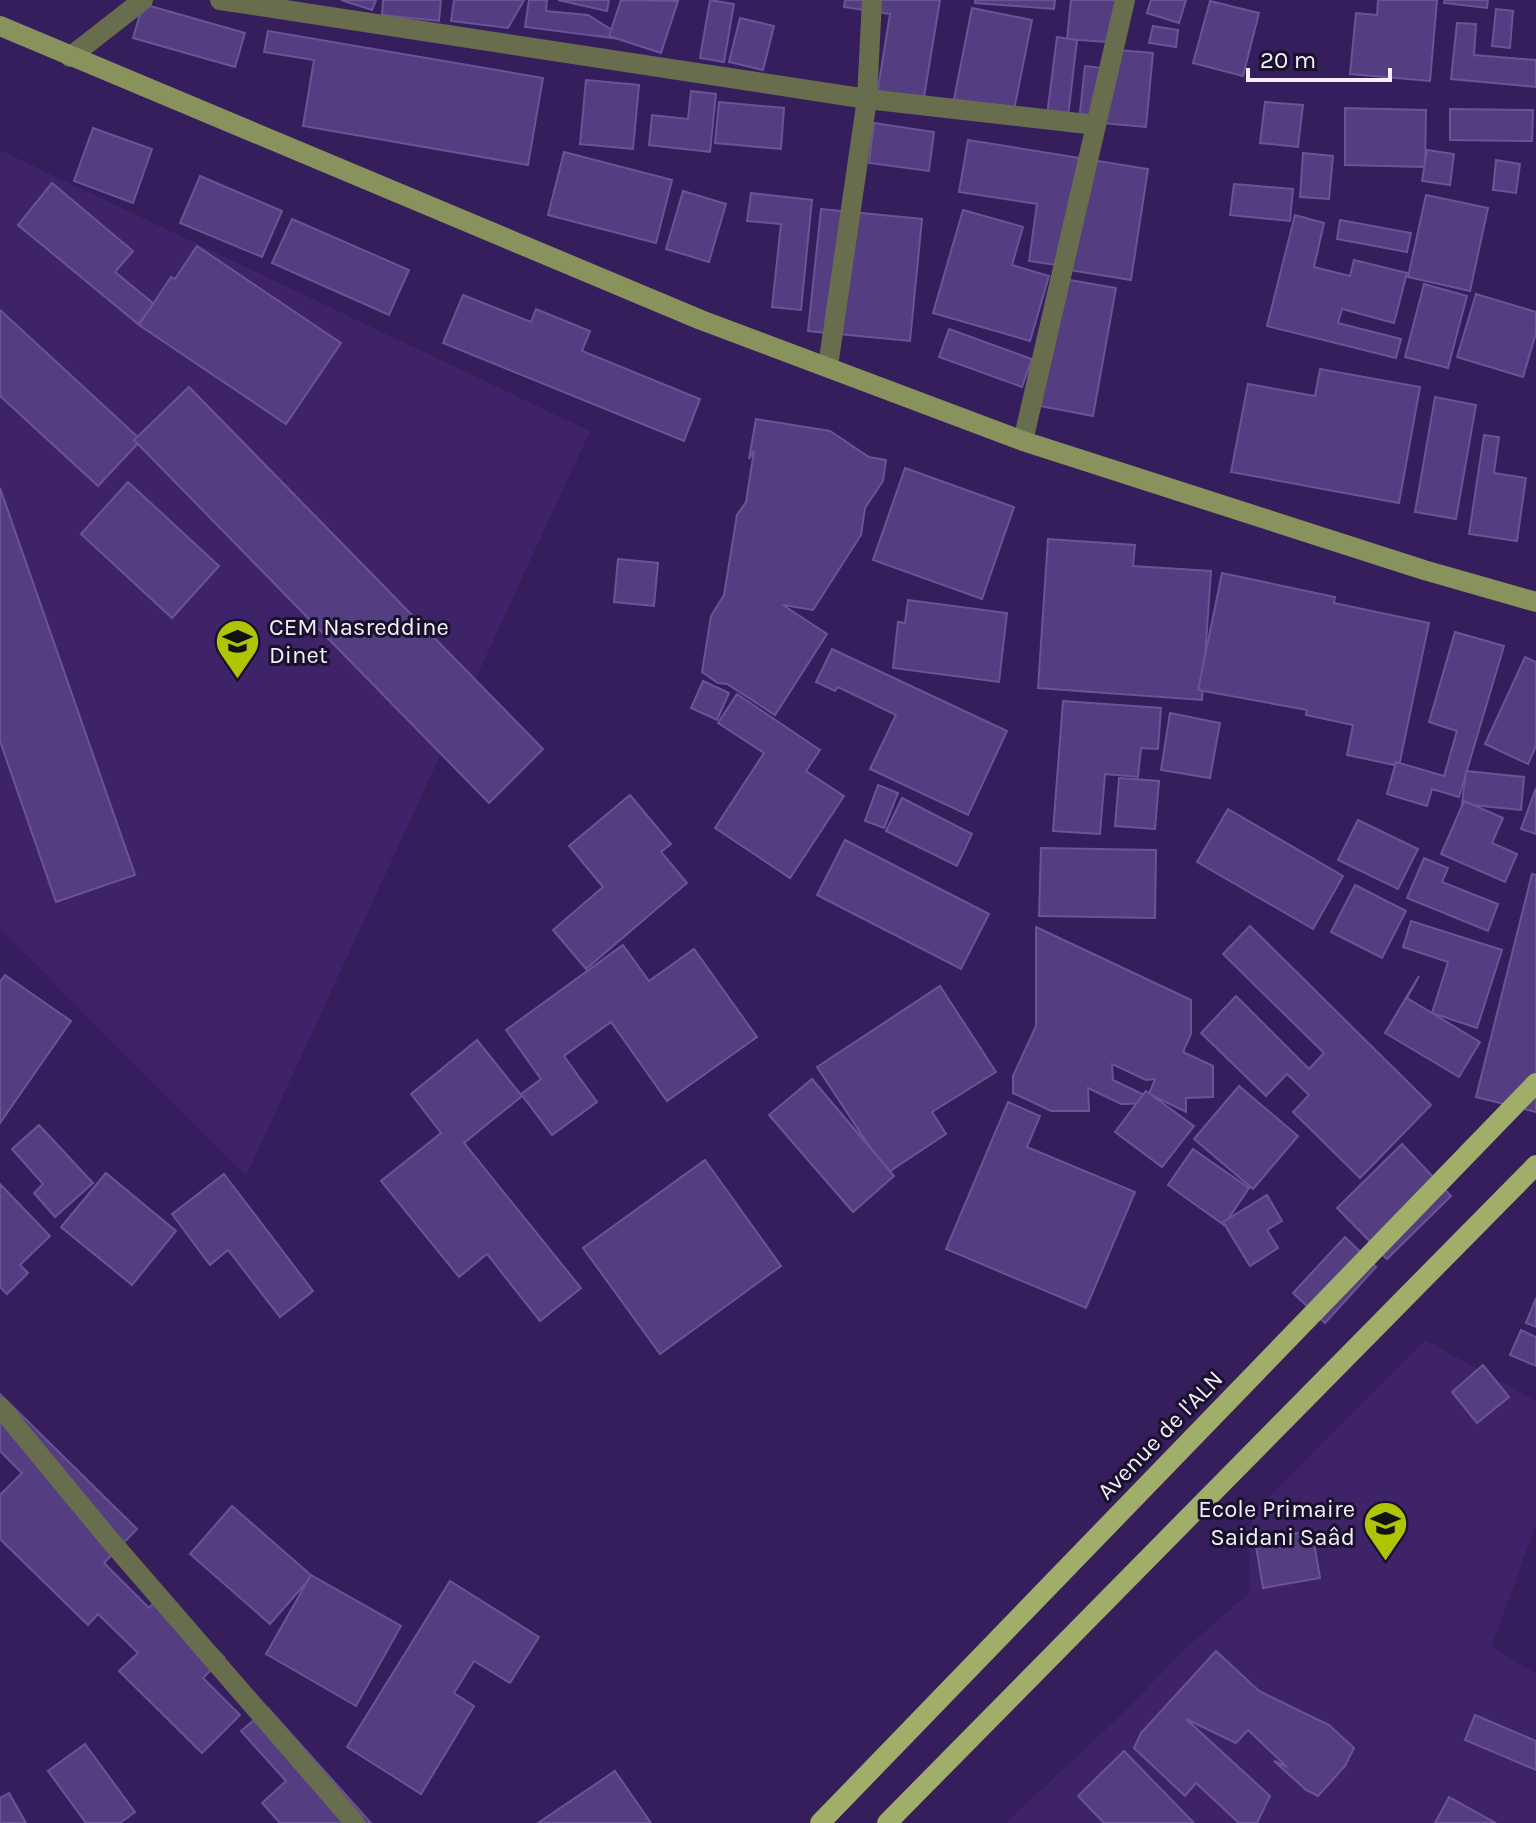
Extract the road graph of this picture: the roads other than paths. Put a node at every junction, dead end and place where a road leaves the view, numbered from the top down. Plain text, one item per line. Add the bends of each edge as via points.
1 (143, 0) edge
2 (220, 0) edge
3 (872, 0) edge
4 (1125, 0) edge
5 (0, 26) edge
6 (70, 57) junction
7 (867, 99) junction
8 (1096, 125) junction
9 (828, 366) junction
10 (1023, 441) junction
11 (1536, 602) edge
12 (1536, 1083) edge
13 (1536, 1165) edge
14 (0, 1407) edge
15 (355, 1823) edge
16 (820, 1823) edge
17 (887, 1823) edge

1 - 6 street
2 - 7 street
3 - 7 street
4 - 8 street
5 - 6 street
6 - 9 street via 701,320
7 - 8 street
7 - 9 street
8 - 10 street
9 - 10 street
10 - 11 street
12 - 16 main road, Avenue de l'ALN
13 - 17 main road
14 - 15 street

